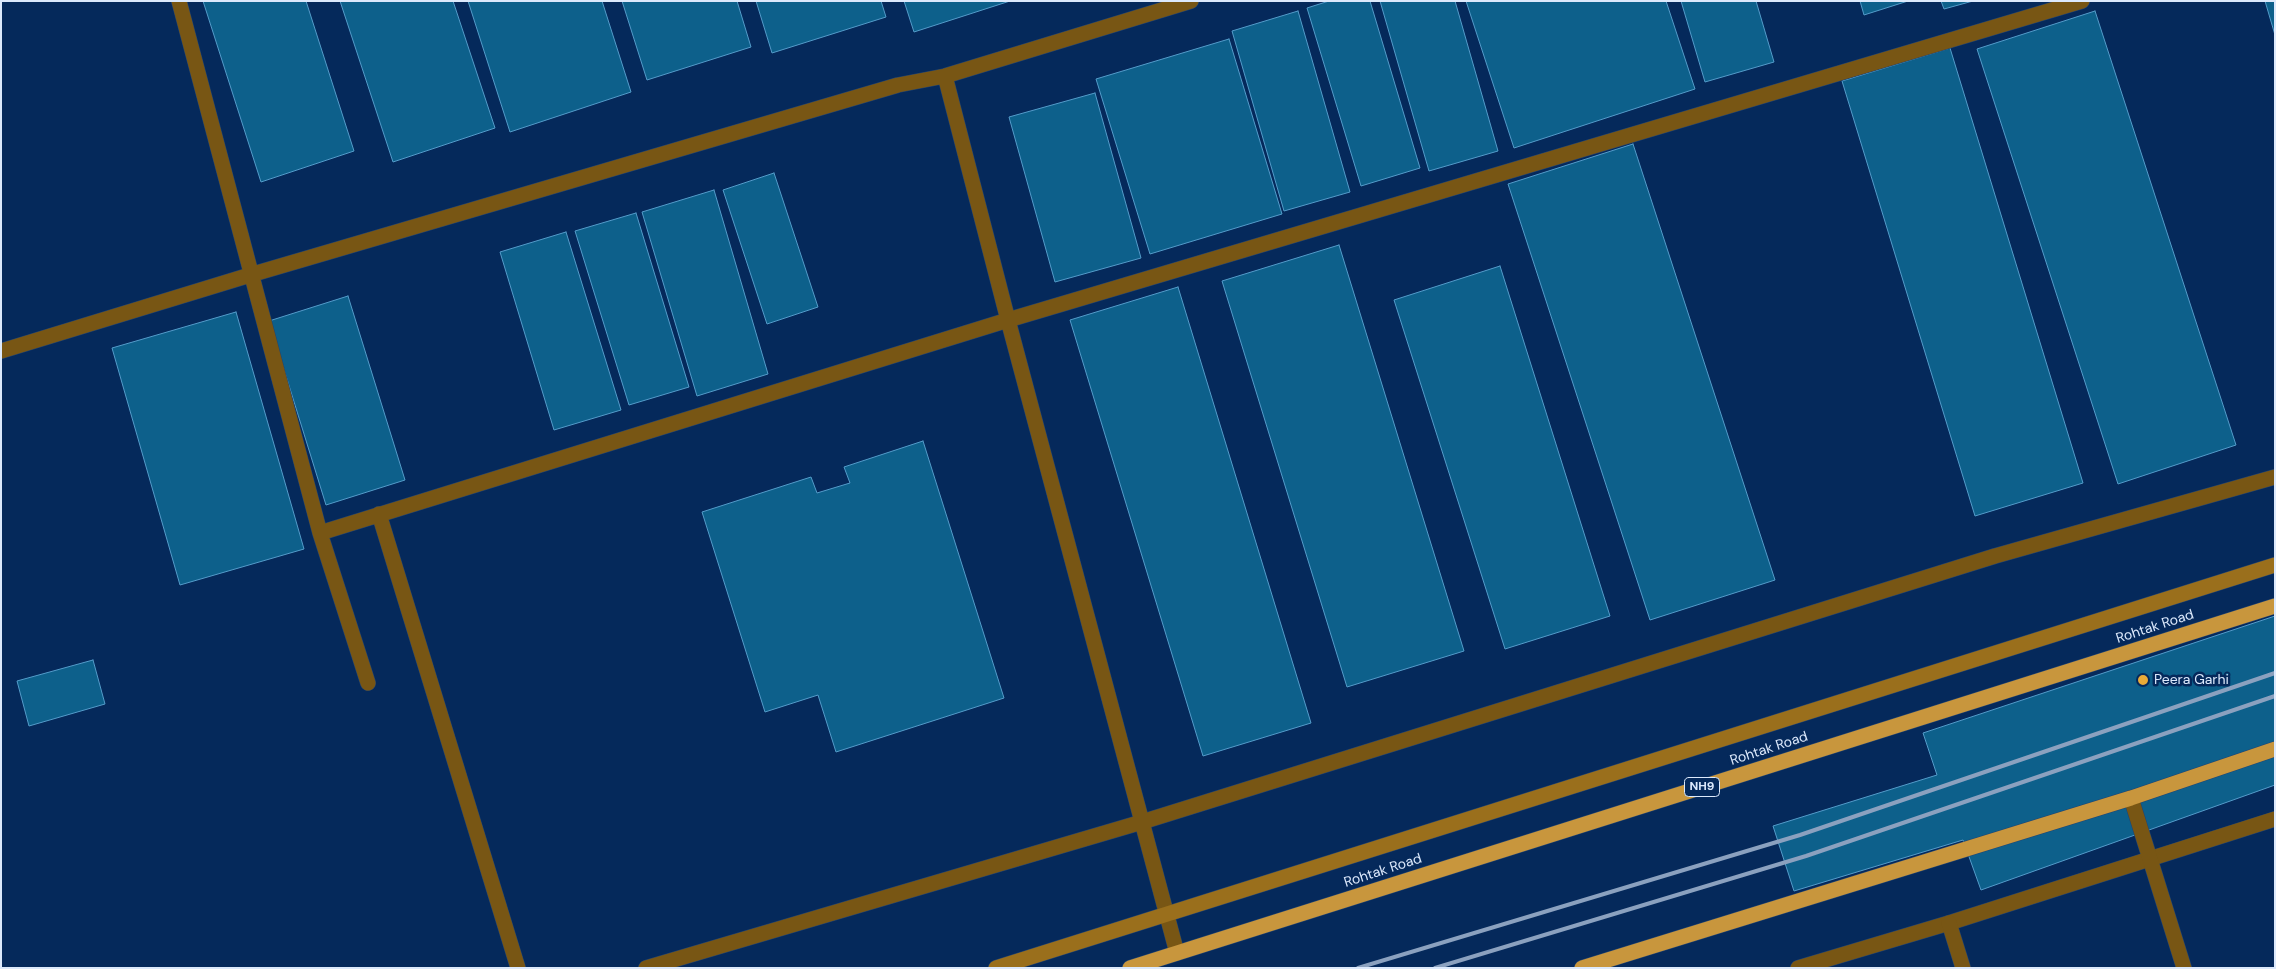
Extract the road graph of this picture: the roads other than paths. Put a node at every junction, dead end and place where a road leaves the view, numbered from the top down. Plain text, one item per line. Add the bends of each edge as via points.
1 (179, 1) edge
2 (1191, 1) edge
3 (2082, 1) edge
4 (945, 76) junction
5 (250, 275) junction
6 (1008, 320) junction
7 (1, 351) edge
8 (2275, 477) edge
9 (379, 514) junction
10 (320, 533) junction
11 (2275, 565) edge
12 (2275, 606) edge
13 (368, 683) dead end
14 (2275, 750) edge
15 (2131, 798) junction
16 (2275, 819) edge
17 (1142, 822) junction
18 (2150, 859) junction
19 (1166, 916) junction
20 (1950, 922) junction
21 (1177, 953) junction
22 (518, 968) edge
23 (646, 968) edge
24 (996, 968) edge
25 (1130, 968) edge
26 (1582, 968) edge
27 (1798, 968) edge
28 (1963, 968) edge
29 (2184, 968) edge

1 - 5 street
2 - 4 street
3 - 6 street
4 - 5 street via 898,85
4 - 6 street
5 - 7 street
5 - 10 street
6 - 9 street
6 - 17 street
8 - 17 street via 1976,562
9 - 10 street
9 - 22 street
10 - 13 street
11 - 19 street
12 - 21 highway, Rohtak Road / NH9
14 - 15 highway
15 - 18 street
15 - 26 highway
16 - 18 street
17 - 19 street
17 - 23 street
18 - 20 street
18 - 29 street
19 - 21 street
19 - 24 street
20 - 27 street
20 - 28 street
21 - 25 highway, Rohtak Road / NH9

